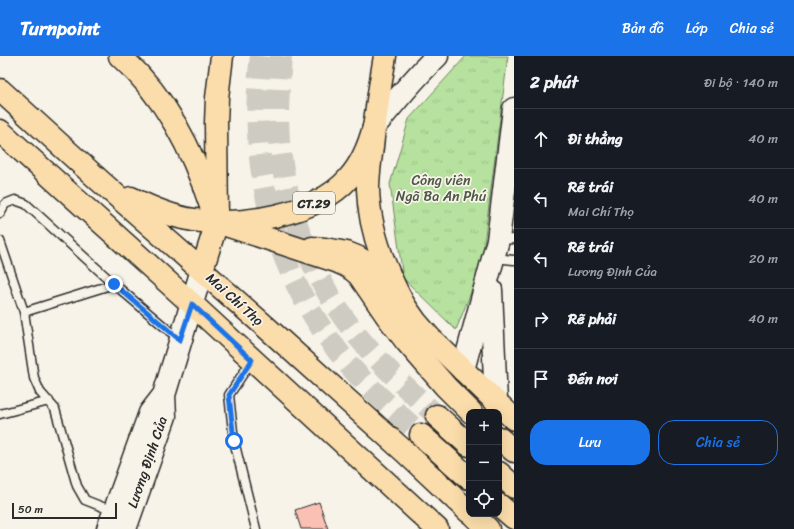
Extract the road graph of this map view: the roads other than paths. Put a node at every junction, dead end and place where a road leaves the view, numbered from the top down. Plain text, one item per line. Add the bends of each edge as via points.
1 (120, 56) edge
2 (222, 56) edge
3 (385, 56) edge
4 (437, 56) edge
5 (0, 90) edge
6 (514, 109) edge
7 (374, 127) junction
8 (0, 131) edge
9 (100, 181) junction
10 (0, 213) edge
11 (217, 222) junction
12 (0, 241) edge
13 (293, 247) junction
14 (502, 253) edge
15 (202, 270) junction
16 (114, 284) junction
17 (192, 304) junction
18 (404, 305) junction
19 (24, 312) junction
20 (180, 340) junction
21 (252, 360) junction
22 (463, 370) junction
23 (49, 401) junction
24 (496, 402) junction
25 (468, 409) edge
26 (0, 414) edge
27 (437, 416) tunnel mouth
28 (514, 420) edge
29 (421, 435) tunnel mouth
30 (502, 441) edge
31 (466, 442) edge
32 (514, 451) edge
33 (466, 475) edge
34 (502, 476) edge
35 (514, 487) edge
36 (502, 508) edge
37 (466, 509) edge
38 (475, 517) edge
39 (514, 518) edge
40 (116, 523) edge
41 (256, 529) edge
42 (438, 529) edge
43 (488, 529) edge

1 - 11 main road via 154,92 178,128 197,168
2 - 11 main road via 216,123
3 - 7 main road, CT.29
4 - 7 main road
5 - 9 main road, Mai Chí Thọ
6 - 14 main road
7 - 11 main road, CT.29 via 365,155 357,168 330,195 288,212 248,220
7 - 18 main road via 368,188 370,212 382,258
8 - 17 main road
9 - 11 main road via 142,204 176,217
9 - 15 main road, Mai Chí Thọ
10 - 16 lane via 5,204 15,200 26,204
11 - 13 main road
11 - 15 main road
12 - 19 lane
13 - 18 main road via 336,250 357,257 380,273
13 - 25 main road via 354,270 406,341
14 - 22 main road
14 - 24 main road
15 - 17 main road, Lương Định Của
15 - 37 main road, Mai Chí Thọ
16 - 19 lane
16 - 20 lane
17 - 20 main road, Lương Định Của
17 - 21 main road
18 - 22 main road via 430,338
19 - 23 lane via 34,378 40,392
20 - 40 main road, Lương Định Của via 164,395 150,413
21 - 41 lane via 229,395 234,441
21 - 42 main road
22 - 24 main road
23 - 26 lane
23 - 40 lane via 55,409 77,486 85,500
24 - 28 main road
27 - 31 main road
29 - 33 main road
30 - 32 main road
34 - 35 main road
36 - 39 main road
38 - 43 main road

